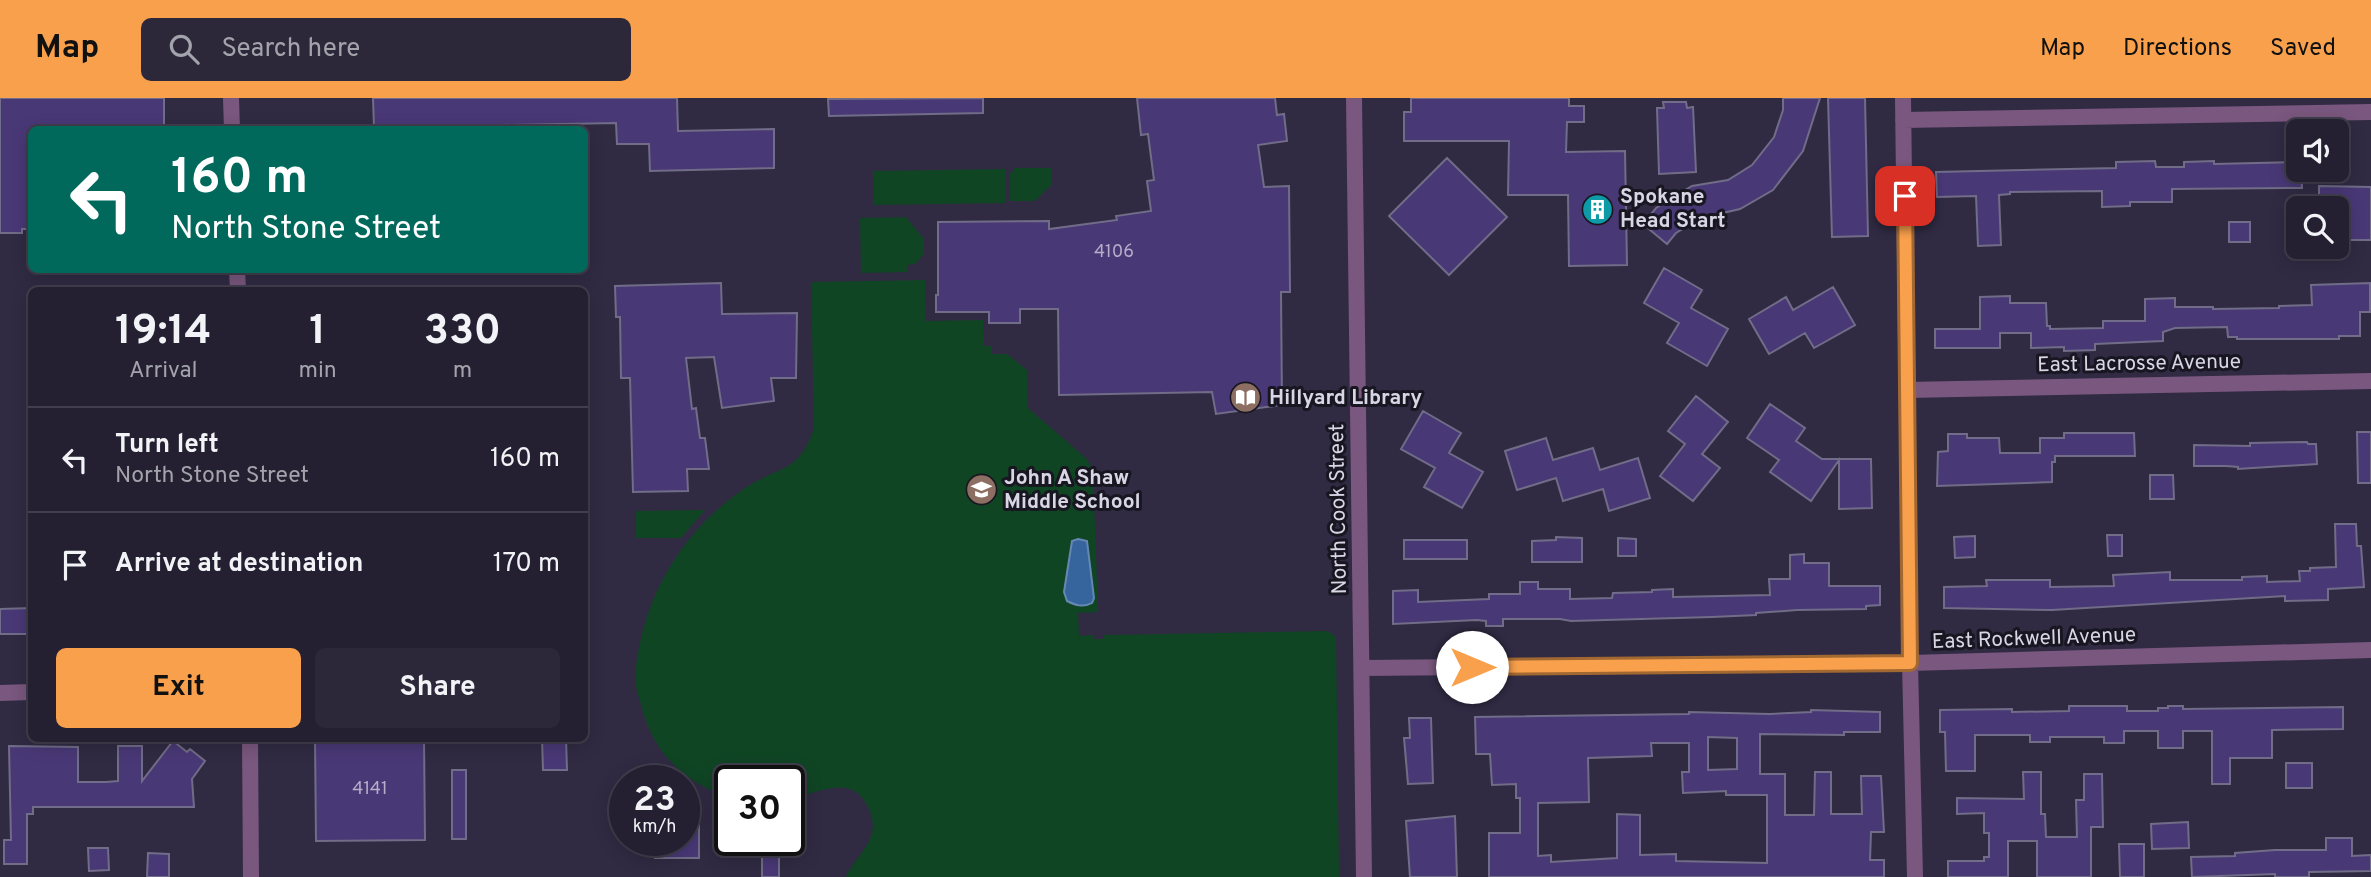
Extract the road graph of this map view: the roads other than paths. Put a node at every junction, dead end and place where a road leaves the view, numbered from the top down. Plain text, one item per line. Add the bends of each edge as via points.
1 (231, 98) edge
2 (1354, 98) edge
3 (1903, 98) edge
4 (2371, 112) edge
5 (1903, 120) junction
6 (232, 126) edge
7 (2371, 381) edge
8 (1907, 390) junction
9 (2371, 650) edge
10 (1910, 663) junction
11 (1363, 668) junction
12 (0, 692) edge
13 (28, 692) edge
14 (250, 742) edge
15 (251, 877) edge
16 (1364, 877) edge
17 (1915, 877) edge

1 - 6 street
2 - 11 street, North Cook Street
3 - 5 street
4 - 5 street
5 - 8 street
7 - 8 street, East Lacrosse Avenue
8 - 10 street
9 - 10 street, East Rockwell Avenue
10 - 11 street, East Rockwell Avenue
10 - 17 street
11 - 16 street, North Cook Street
12 - 13 street
14 - 15 street

